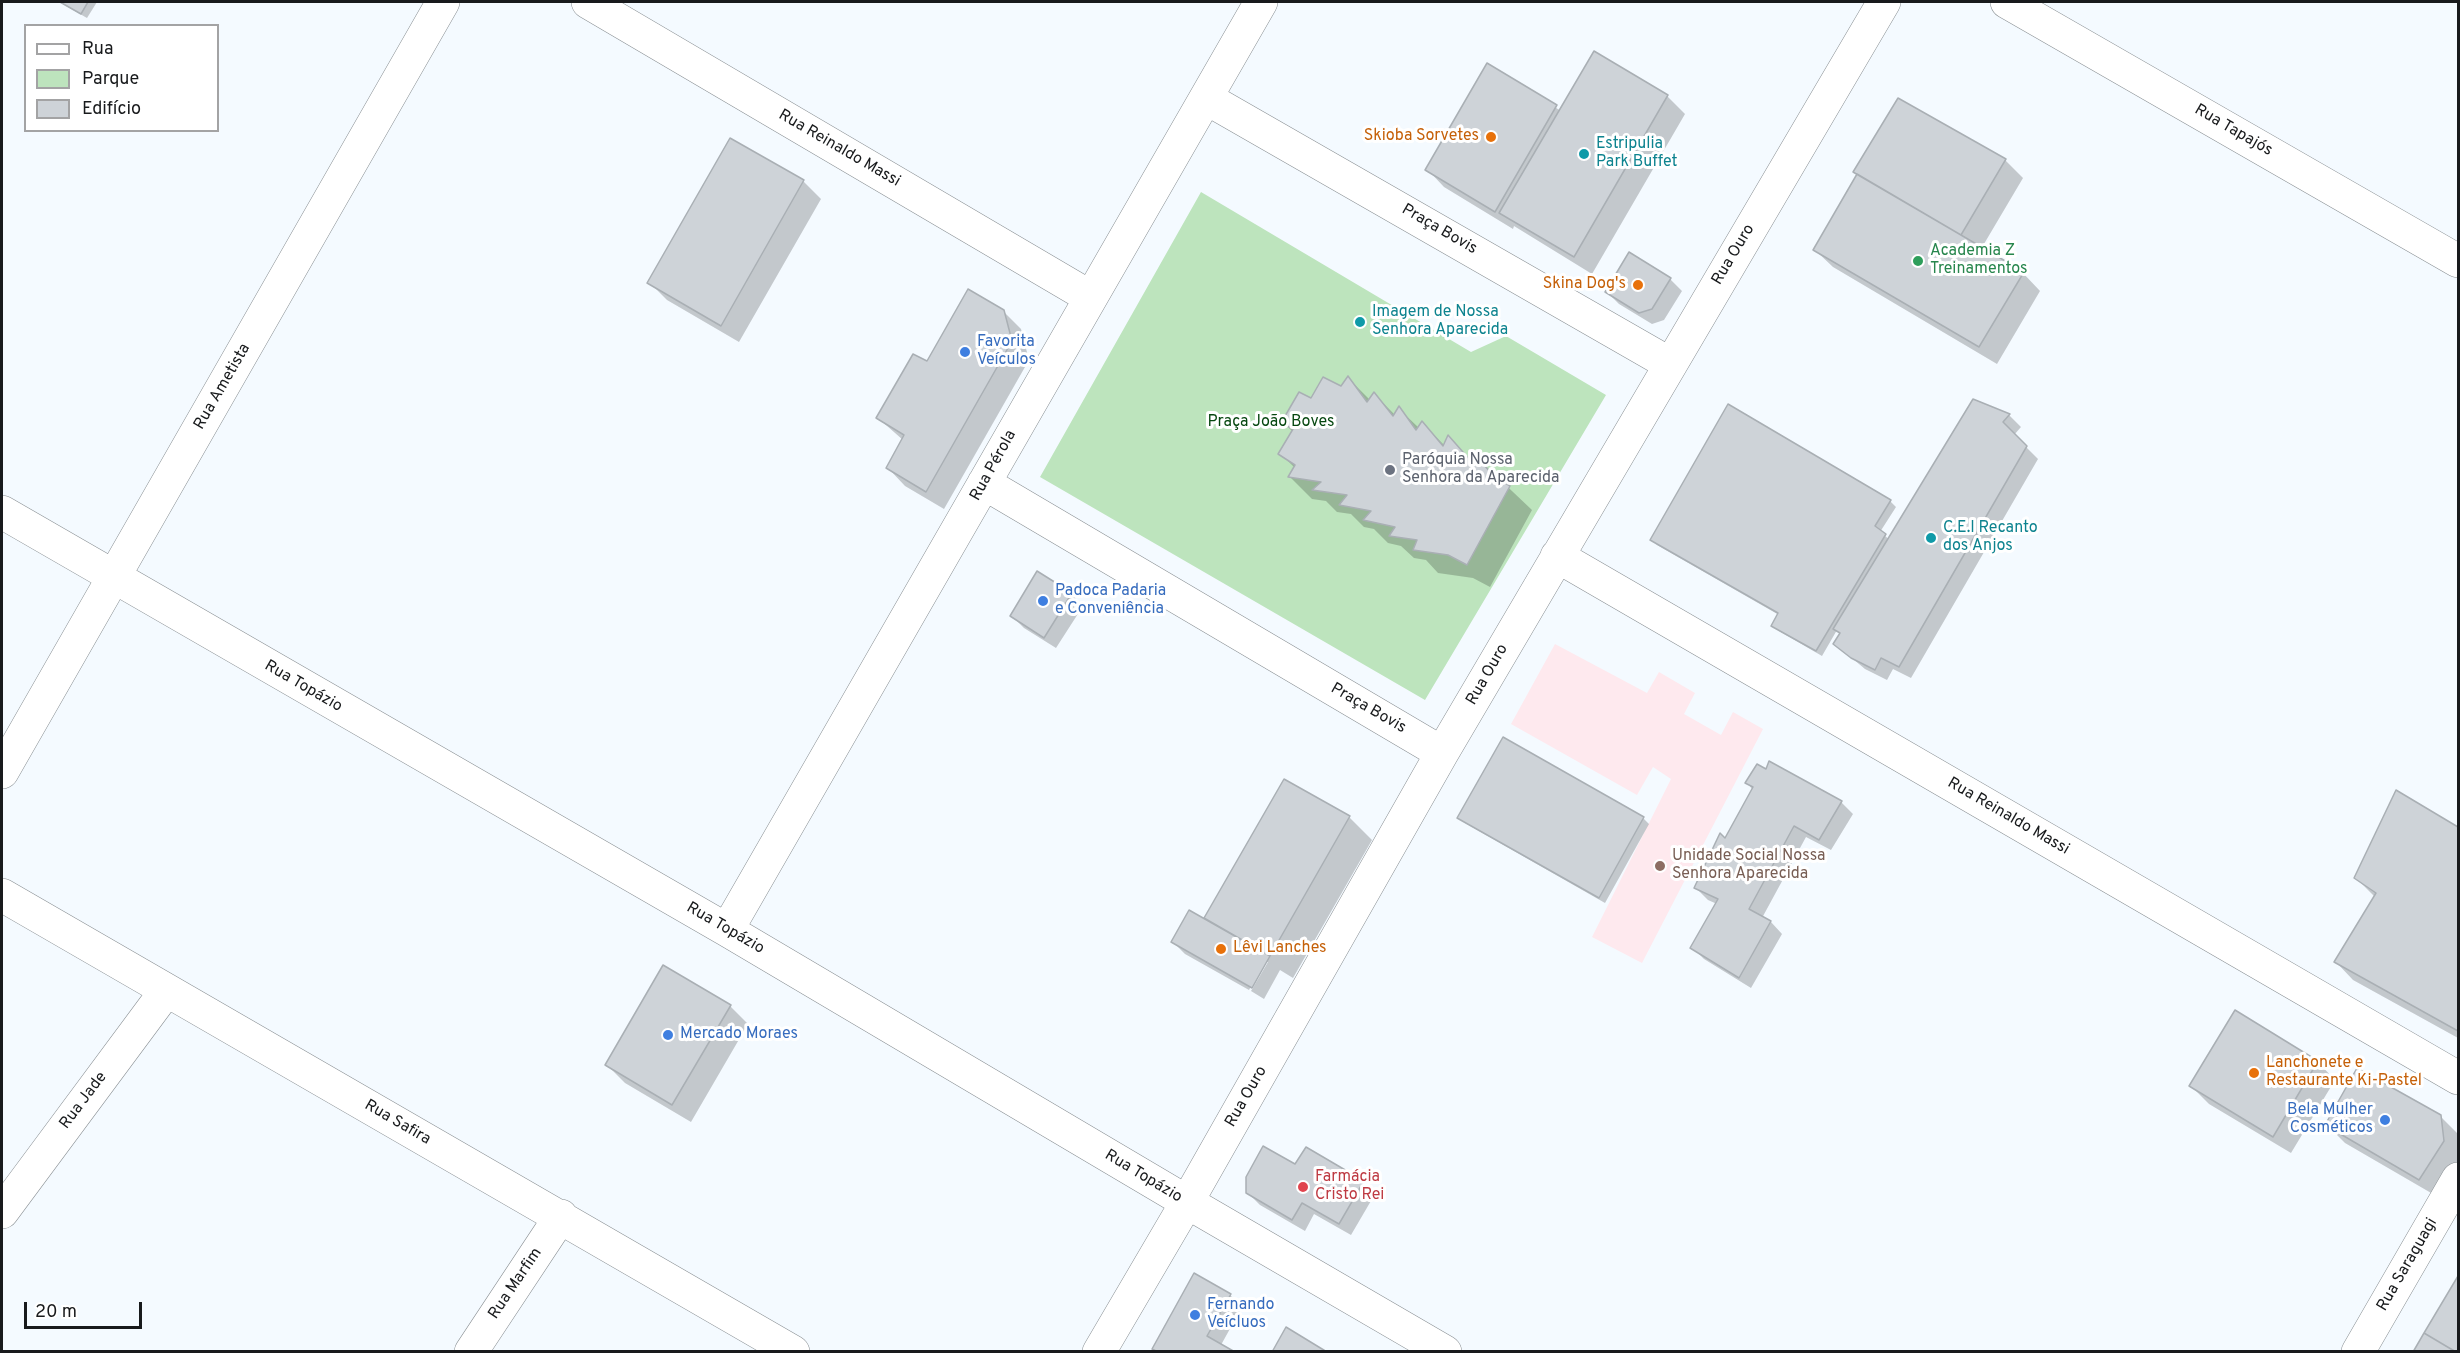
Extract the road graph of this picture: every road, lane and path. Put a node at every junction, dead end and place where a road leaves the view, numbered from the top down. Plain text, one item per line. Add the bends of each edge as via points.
1 (443, 2) edge
2 (588, 2) edge
3 (1261, 2) edge
4 (1884, 2) edge
5 (2007, 2) edge
6 (1206, 98) junction
7 (2458, 261) edge
8 (1090, 297) junction
9 (1670, 364) junction
10 (984, 483) junction
11 (2, 512) edge
12 (1557, 556) junction
13 (114, 578) junction
14 (1442, 753) junction
15 (2, 772) edge
16 (2, 895) edge
17 (727, 930) junction
18 (166, 991) junction
19 (2458, 1078) edge
20 (2458, 1179) edge
21 (1187, 1202) junction
22 (2, 1212) edge
23 (561, 1216) junction
24 (471, 1352) edge
25 (793, 1352) edge
26 (1099, 1352) edge
27 (1445, 1352) edge
28 (2358, 1352) edge

1 - 13 street, Rua Ametista
2 - 8 street, Rua Reinaldo Massi
3 - 6 street, Rua Pérola
4 - 9 street, Rua Ouro
5 - 7 street, Rua Tapajós
6 - 8 street, Rua Pérola
6 - 9 street, Praça Bovis
8 - 10 street, Rua Pérola
9 - 12 street, Rua Ouro
10 - 14 street, Praça Bovis
10 - 17 street, Rua Pérola
11 - 13 street, Rua Topázio
12 - 14 street, Rua Ouro
12 - 19 street, Rua Reinaldo Massi
13 - 15 street, Rua Ametista
13 - 17 street, Rua Topázio
14 - 21 street, Rua Ouro
16 - 18 street, Rua Safira
17 - 21 street, Rua Topázio
18 - 22 street, Rua Jade
18 - 23 street, Rua Safira
20 - 28 street, Rua Saraguagi
21 - 26 street, Rua Ouro
21 - 27 street, Rua Topázio
23 - 24 street, Rua Marfim
23 - 25 street, Rua Safira

